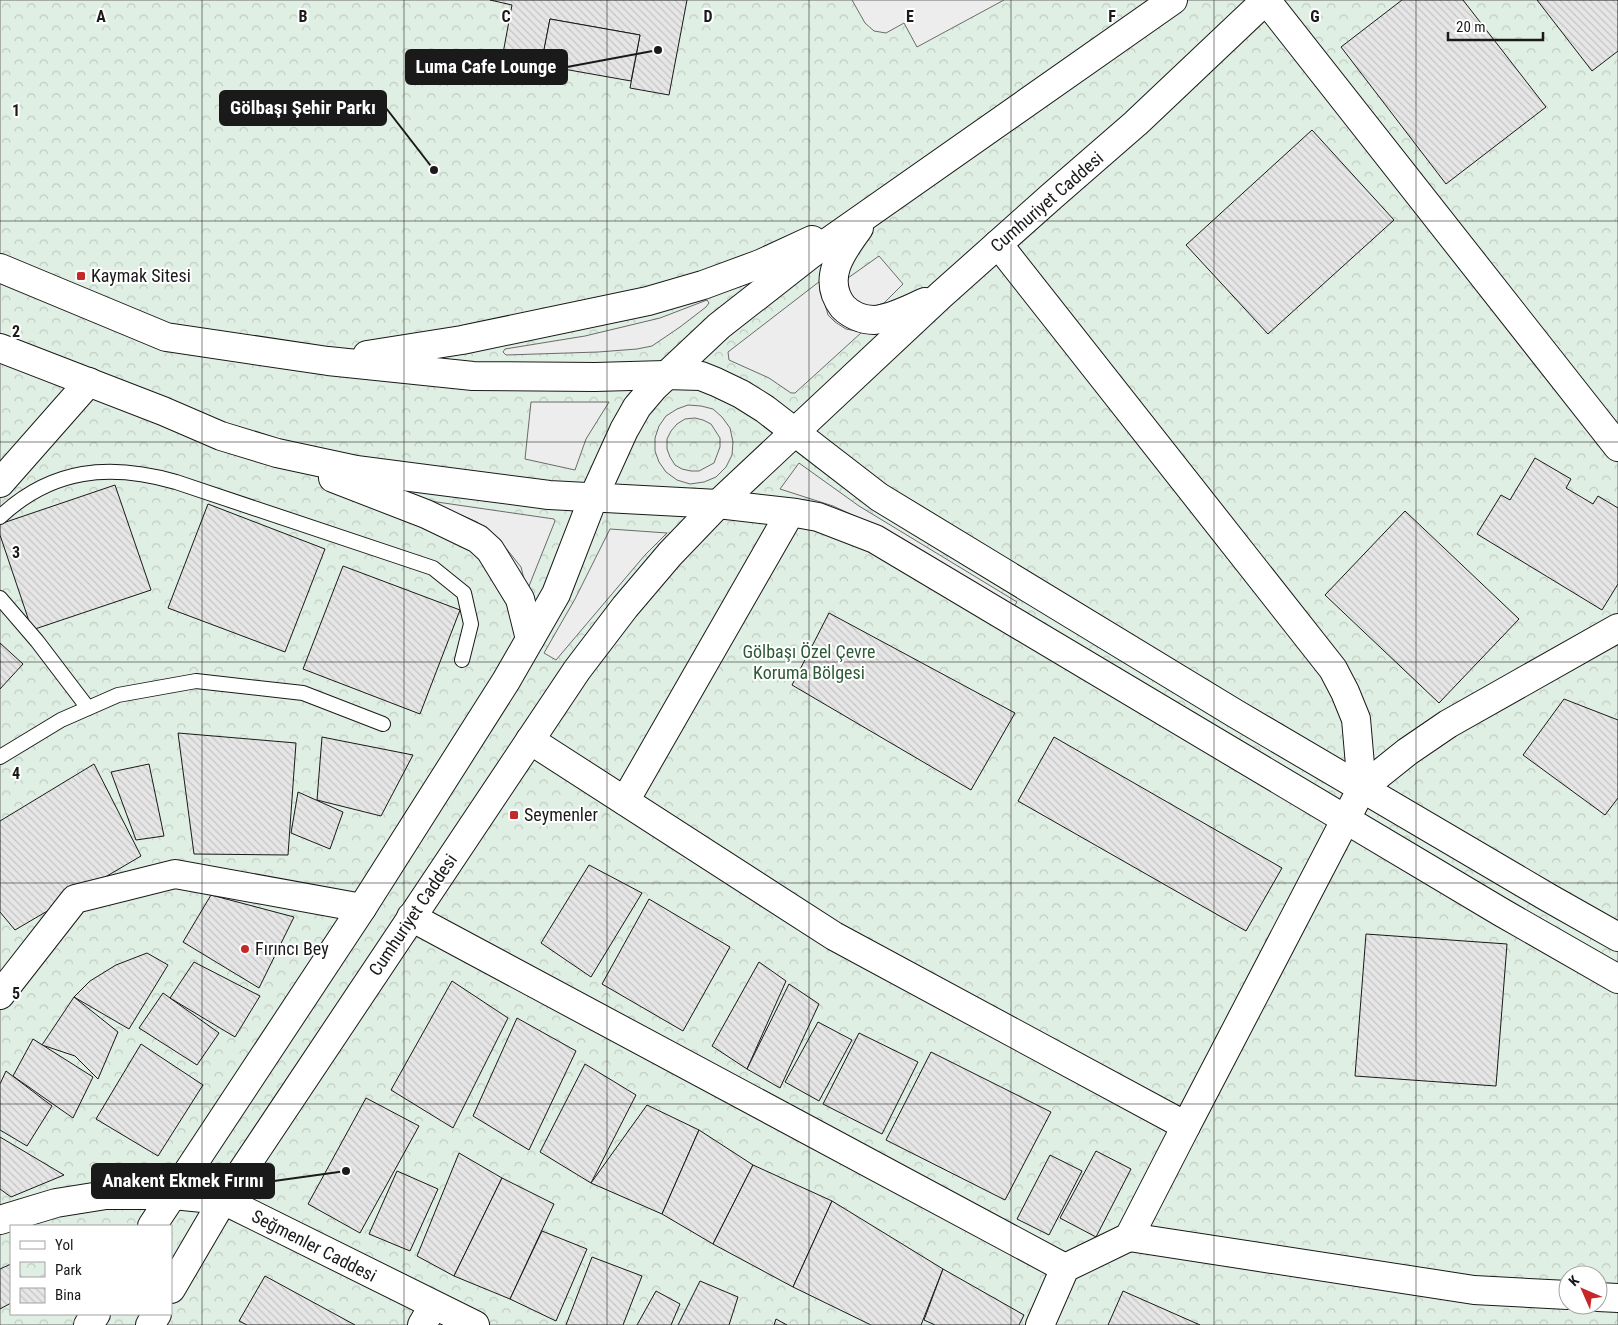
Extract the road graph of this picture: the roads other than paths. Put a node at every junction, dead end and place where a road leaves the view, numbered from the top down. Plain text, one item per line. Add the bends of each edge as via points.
1 (1172, 0) edge
2 (1266, 0) edge
3 (869, 214) junction
4 (998, 244) junction
5 (0, 268) edge
6 (940, 295) junction
7 (0, 348) edge
8 (328, 361) junction
9 (665, 375) junction
10 (90, 382) junction
11 (795, 431) junction
12 (1618, 447) edge
13 (277, 453) junction
14 (0, 483) edge
15 (594, 496) junction
16 (718, 504) junction
17 (790, 513) junction
18 (0, 517) edge
19 (0, 598) edge
20 (1618, 628) edge
21 (530, 639) junction
22 (462, 660) dead end
23 (88, 708) junction
24 (383, 724) dead end
25 (530, 740) junction
26 (0, 757) edge
27 (1362, 788) junction
28 (625, 801) junction
29 (1346, 819) junction
30 (362, 908) junction
31 (411, 917) junction
32 (1618, 937) edge
33 (1618, 979) edge
34 (0, 995) edge
35 (1186, 1126) junction
36 (173, 1195) junction
37 (223, 1200) junction
38 (0, 1220) edge
39 (153, 1225) edge
40 (1129, 1237) junction
41 (1065, 1268) junction
42 (172, 1287) edge
43 (1558, 1294) edge
44 (427, 1315) edge
45 (475, 1325) edge
46 (1040, 1325) edge

1 - 3 street
2 - 4 street, Cumhuriyet Caddesi via 1136,124
2 - 12 street
3 - 6 street via 840,255 834,290 837,299 863,319 874,320
3 - 8 street via 760,264 648,301 462,340
3 - 9 street via 811,254 719,326
4 - 6 street, Cumhuriyet Caddesi
4 - 27 street via 1333,669 1356,719
5 - 8 street via 166,337
6 - 11 street, Cumhuriyet Caddesi
7 - 10 street
8 - 9 street via 473,376
9 - 11 street via 701,376 716,382 741,394
9 - 15 street via 637,406
10 - 13 street via 220,436
10 - 14 street
11 - 16 street, Cumhuriyet Caddesi
11 - 27 street via 879,497
13 - 15 street via 356,470 540,494
13 - 21 street via 426,514 478,539 490,550 520,600
15 - 16 street
15 - 21 street via 556,594
16 - 17 street
16 - 25 street, Cumhuriyet Caddesi via 671,552 625,608 577,670
17 - 28 street
17 - 29 street via 818,517 875,539
18 - 22 lane via 21,499 44,486 88,473 128,472 176,482 433,568 464,594 471,624
19 - 23 lane
20 - 27 street via 1448,724
21 - 30 street
23 - 24 lane via 118,695 196,681 303,693
23 - 26 lane via 61,720
25 - 28 street
25 - 31 street, Cumhuriyet Caddesi
27 - 29 street
27 - 32 street
28 - 35 street via 834,936
29 - 33 street
29 - 35 street
30 - 34 street via 175,874 75,900
30 - 36 street
31 - 37 street, Cumhuriyet Caddesi
31 - 41 street
35 - 40 street
36 - 37 street, Seğmenler Caddesi
36 - 38 street, Seğmenler Caddesi via 106,1195 56,1203
36 - 39 street
37 - 42 street, Cumhuriyet Caddesi
37 - 44 street, Seğmenler Caddesi
40 - 41 street
40 - 43 street via 1474,1290
41 - 46 street
44 - 45 street, Seğmenler Caddesi

